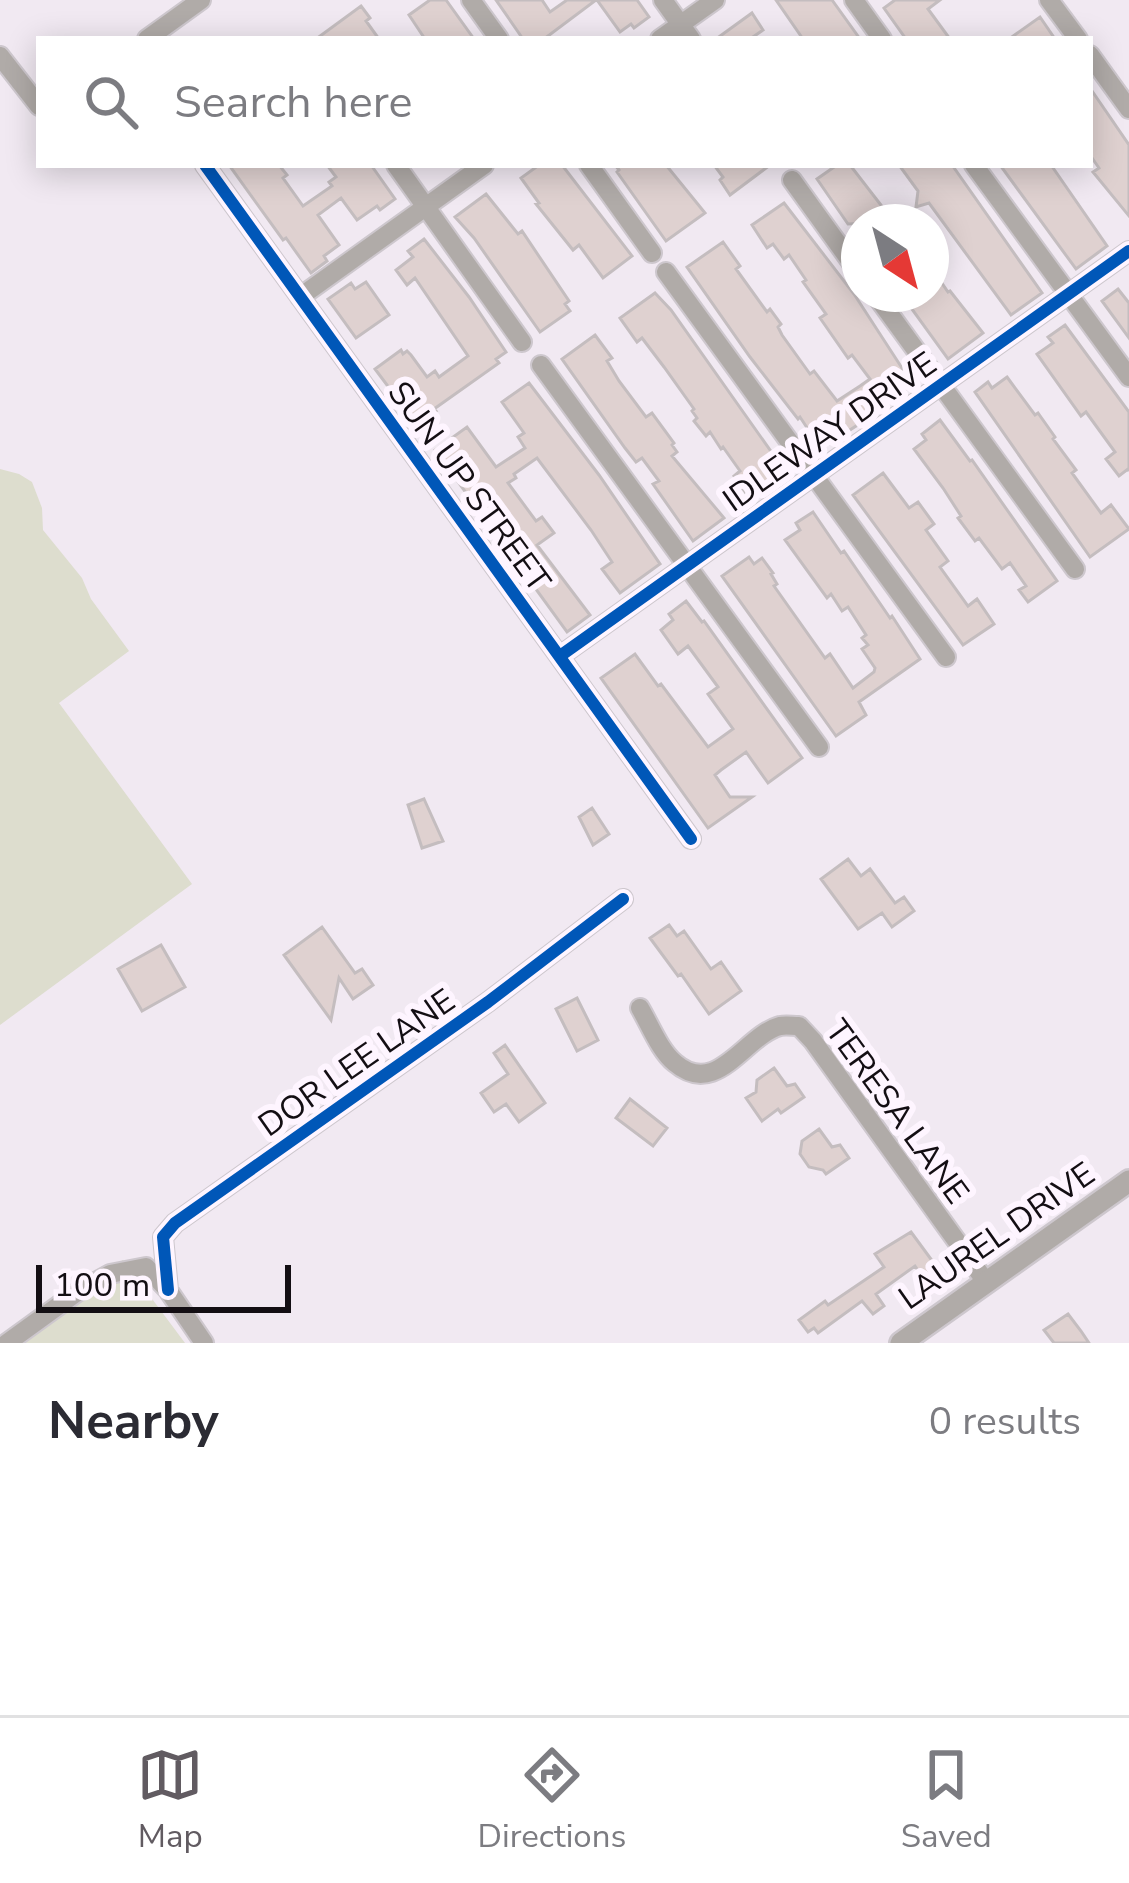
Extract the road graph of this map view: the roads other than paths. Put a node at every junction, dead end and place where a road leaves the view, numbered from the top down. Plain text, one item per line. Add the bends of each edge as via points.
1 (201, 0) edge
2 (471, 0) edge
3 (663, 0) edge
4 (715, 0) edge
5 (854, 0) edge
6 (1049, 0) edge
7 (686, 32) edge
8 (151, 36) edge
9 (497, 36) edge
10 (880, 36) edge
11 (1076, 36) edge
12 (0, 56) edge
13 (1093, 59) edge
14 (36, 102) edge
15 (1129, 109) edge
16 (207, 168) edge
17 (398, 168) edge
18 (480, 168) edge
19 (591, 168) edge
20 (976, 168) edge
21 (792, 180) dead end
22 (425, 207) junction
23 (841, 247) edge
24 (1129, 251) edge
25 (652, 254) dead end
26 (666, 272) dead end
27 (1068, 294) junction
28 (300, 296) junction
29 (888, 312) edge
30 (522, 342) dead end
31 (541, 365) dead end
32 (1129, 377) edge
33 (941, 385) junction
34 (814, 476) junction
35 (686, 566) junction
36 (1075, 568) dead end
37 (560, 656) junction
38 (946, 658) dead end
39 (819, 748) dead end
40 (692, 838) dead end
41 (623, 899) dead end
42 (640, 1008) dead end
43 (1129, 1181) edge
44 (986, 1282) junction
45 (169, 1290) junction
46 (7, 1343) edge
47 (204, 1343) edge
48 (901, 1343) edge

1 - 8 street
2 - 9 street
3 - 7 street
4 - 7 street
5 - 10 street
6 - 11 street
12 - 14 street
13 - 15 street
16 - 28 street, SUN UP STREET
17 - 22 street
18 - 22 street
19 - 25 street
20 - 27 street
21 - 23 street
22 - 28 street
22 - 30 street
24 - 27 street, IDLEWAY DRIVE
26 - 34 street
27 - 32 street
27 - 33 street, IDLEWAY DRIVE
28 - 37 street, SUN UP STREET
29 - 33 street
31 - 35 street
33 - 34 street, IDLEWAY DRIVE
33 - 36 street
34 - 35 street, IDLEWAY DRIVE
34 - 38 street
35 - 37 street, IDLEWAY DRIVE
35 - 39 street
37 - 40 street, SUN UP STREET
41 - 45 street, DOR LEE LANE via 175,1223 163,1237
42 - 44 street, TERESA LANE via 672,1061 693,1074 730,1062 778,1026 799,1026
43 - 44 street, LAUREL DRIVE
44 - 48 street, LAUREL DRIVE
45 - 46 street via 146,1267 110,1274
45 - 47 street

